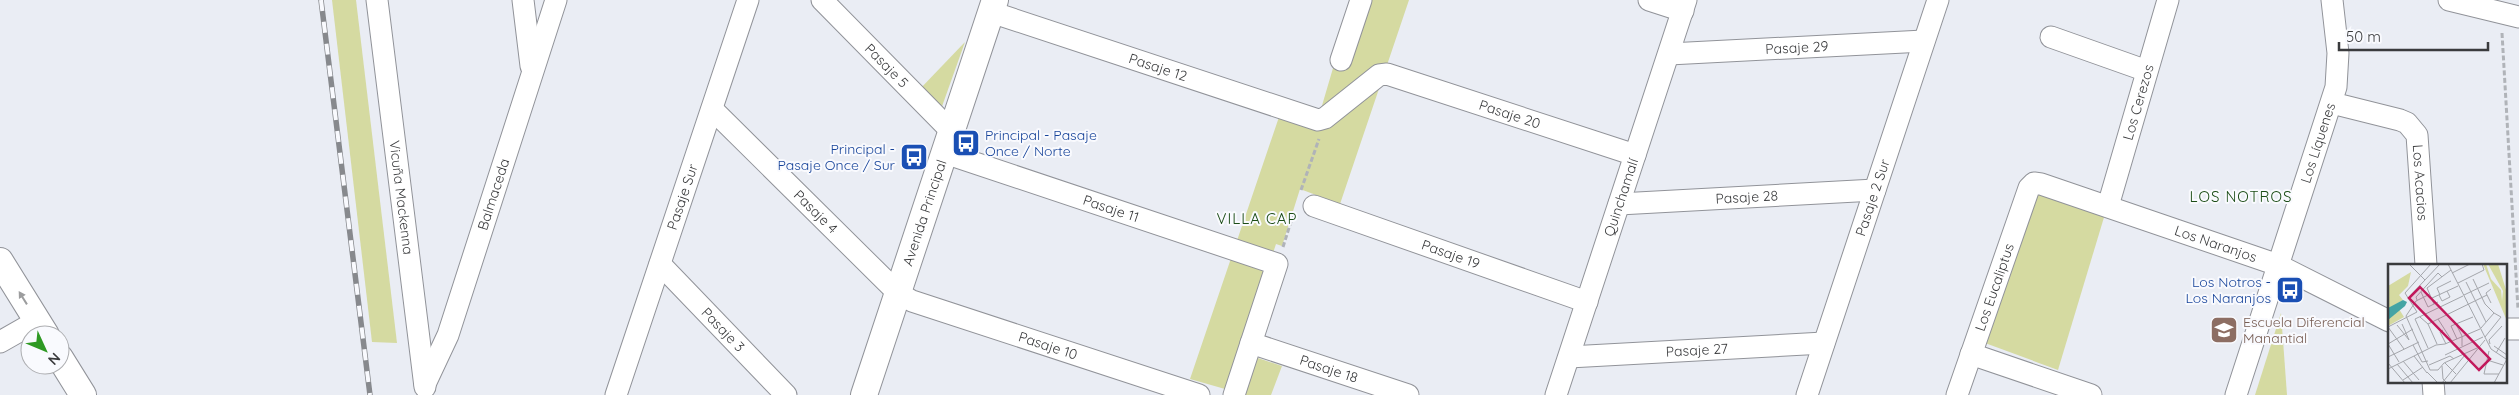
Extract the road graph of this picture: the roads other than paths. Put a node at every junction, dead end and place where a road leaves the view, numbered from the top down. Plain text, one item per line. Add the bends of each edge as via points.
1 (377, 0) edge
2 (523, 0) edge
3 (556, 0) edge
4 (748, 0) edge
5 (822, 0) edge
6 (1361, 0) edge
7 (1649, 0) edge
8 (1938, 0) edge
9 (2168, 0) edge
10 (2332, 0) edge
11 (2449, 0) edge
12 (1685, 5) edge
13 (993, 6) edge
14 (2510, 15) edge
15 (2051, 37) dead end
16 (1924, 41) junction
17 (1669, 54) junction
18 (1341, 60) dead end
19 (2147, 71) junction
20 (532, 72) junction
21 (1383, 74) joint
22 (2332, 103) junction
23 (712, 109) junction
24 (948, 143) junction
25 (1635, 155) junction
26 (2034, 183) joint
27 (1875, 190) junction
28 (1619, 204) junction
29 (1314, 206) dead end
30 (2108, 206) junction
31 (0, 261) edge
32 (660, 264) junction
33 (2278, 264) junction
34 (2426, 264) edge
35 (898, 293) junction
36 (1587, 302) junction
37 (2388, 320) edge
38 (39, 325) edge
39 (2506, 329) edge
40 (2519, 330) edge
41 (20, 335) edge
42 (0, 342) edge
43 (1251, 342) junction
44 (1824, 343) junction
45 (1971, 354) junction
46 (1569, 357) junction
47 (70, 374) edge
48 (2433, 382) edge
49 (425, 390) edge
50 (83, 395) edge
51 (616, 395) edge
52 (786, 395) edge
53 (864, 395) edge
54 (1199, 395) edge
55 (1234, 395) edge
56 (1408, 395) edge
57 (1556, 395) edge
58 (1807, 395) edge
59 (1957, 395) edge
60 (2091, 395) edge
61 (2236, 395) edge
62 (2434, 395) edge

1 - 49 street, Vicuña Mackenna
2 - 20 street
3 - 20 street, Balmaceda
4 - 23 street, Pasaje Sur
5 - 24 street, Pasaje 5
6 - 18 street
7 - 12 street
8 - 16 street, Pasaje 2 Sur
9 - 19 street, Los Cerezos
10 - 22 street, Los Líquenes via 2338,64
11 - 14 street
12 - 17 street, Quinchamalí
13 - 21 street, Pasaje 12 via 1318,120
13 - 24 main road, Avenida Principal
15 - 19 street
16 - 17 street, Pasaje 29
16 - 27 street, Pasaje 2 Sur
17 - 25 street, Quinchamalí
19 - 30 street, Los Cerezos
20 - 49 street, Balmaceda via 448,335
21 - 25 street, Pasaje 20
22 - 33 street, Los Líquenes
22 - 34 street, Los Acacios via 2400,120 2417,135
23 - 32 street, Pasaje Sur
23 - 35 street, Pasaje 4
24 - 35 main road, Avenida Principal
24 - 43 street, Pasaje 11 via 1277,264
25 - 28 street, Quinchamalí
26 - 30 street, Los Naranjos
26 - 45 street, Los Eucaliptus via 2029,188
27 - 28 street, Pasaje 28
27 - 44 street, Pasaje 2 Sur
28 - 36 street, Quinchamalí
29 - 36 street, Pasaje 19
30 - 33 street, Los Naranjos
38 -> 31 main road
32 - 51 street, Pasaje Sur
32 - 52 street, Pasaje 3
33 - 37 street, Los Naranjos
33 - 61 street, Los Líquenes
35 - 53 main road, Avenida Principal
35 - 54 street, Pasaje 10 via 912,301
36 - 46 street, Quinchamalí
39 - 40 street
41 - 42 street
43 - 55 street
43 - 56 street, Pasaje 18
44 - 46 street, Pasaje 27
44 - 58 street, Pasaje 2 Sur
45 - 59 street, Los Eucaliptus
45 - 60 street
46 - 57 street, Quinchamalí
47 - 50 main road
48 - 62 street

